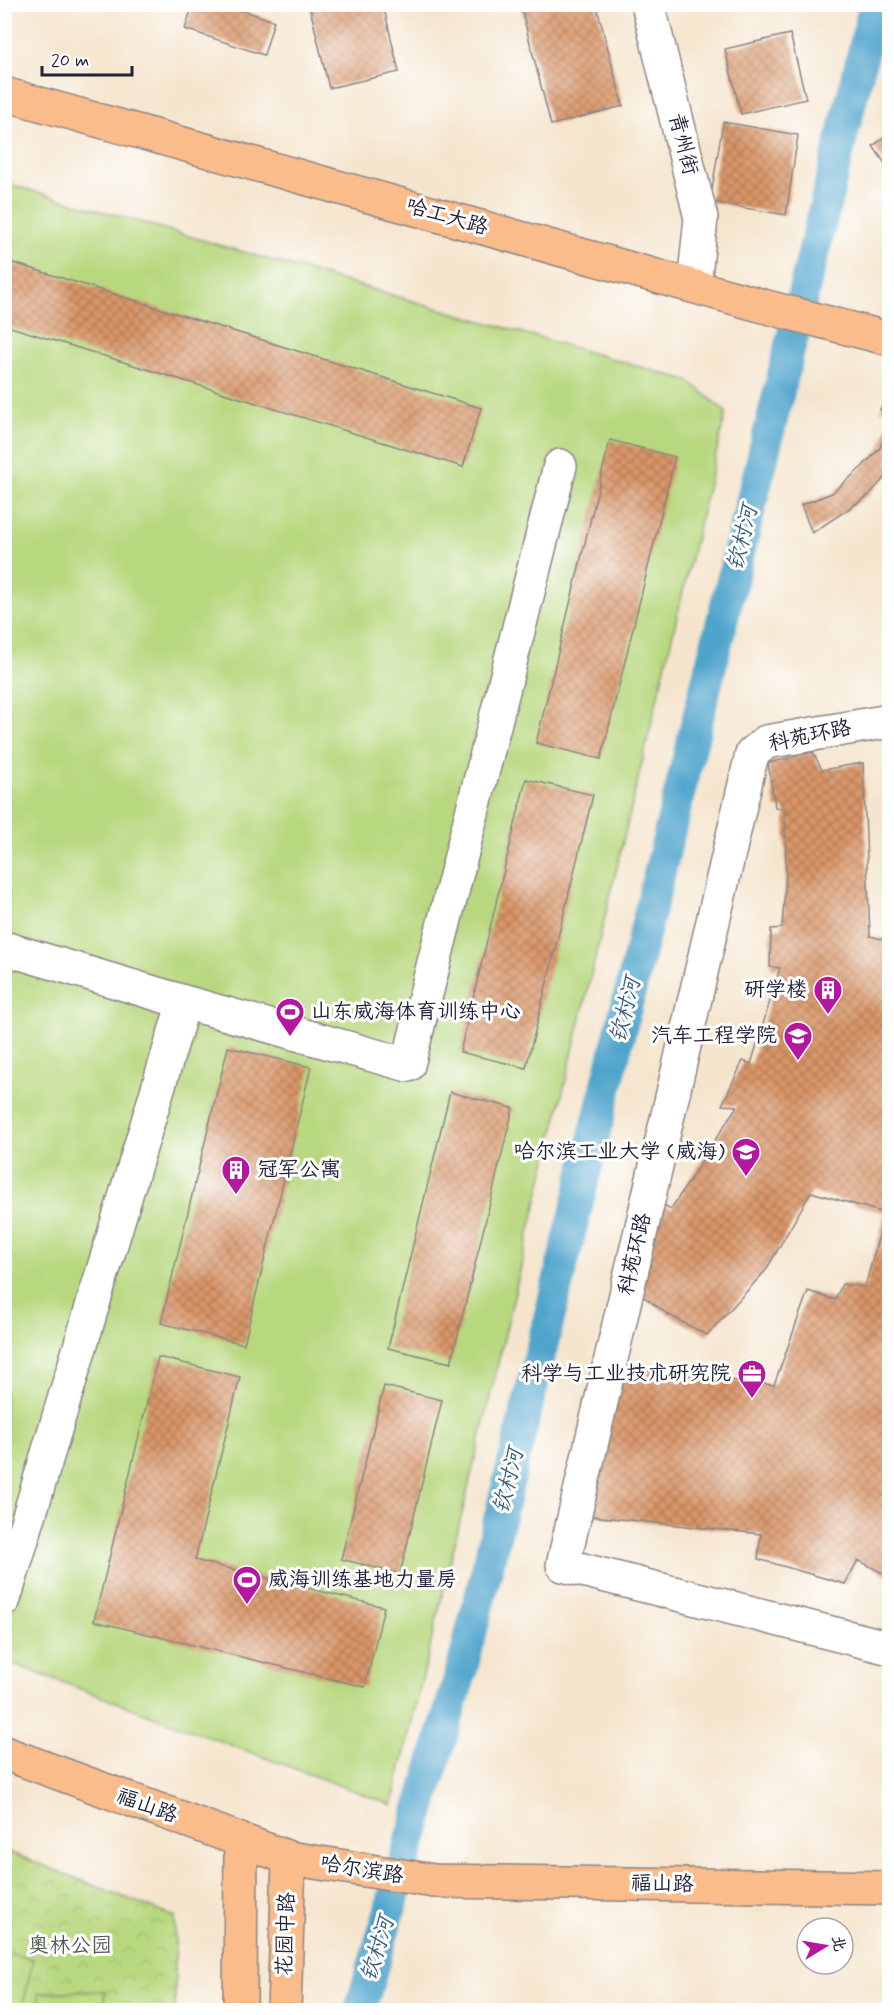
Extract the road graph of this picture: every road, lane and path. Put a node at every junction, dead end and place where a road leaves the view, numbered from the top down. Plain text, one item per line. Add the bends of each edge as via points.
1 (648, 4) edge
2 (4, 94) edge
3 (693, 286) junction
4 (890, 339) edge
5 (560, 466) dead end
6 (890, 721) edge
7 (4, 948) edge
8 (184, 1002) junction
9 (4, 1599) edge
10 (890, 1648) edge
11 (4, 1753) edge
12 (241, 1841) junction
13 (289, 1858) junction
14 (434, 1881) joint
15 (890, 1888) edge
16 (240, 2010) edge
17 (284, 2010) edge

1 - 3 street, 青州街 via 701,218
2 - 3 main road, 哈工大路
3 - 4 main road, 哈工大路
5 - 8 street via 408,1065
6 - 10 street, 科苑环路 via 766,742 752,754 563,1565
7 - 8 street
8 - 9 street
11 - 12 main road, 福山路
12 - 13 main road, 福山路
12 - 16 main road
13 - 14 main road, 哈尔滨路
13 - 17 main road, 花园中路
14 - 15 main road, 福山路

